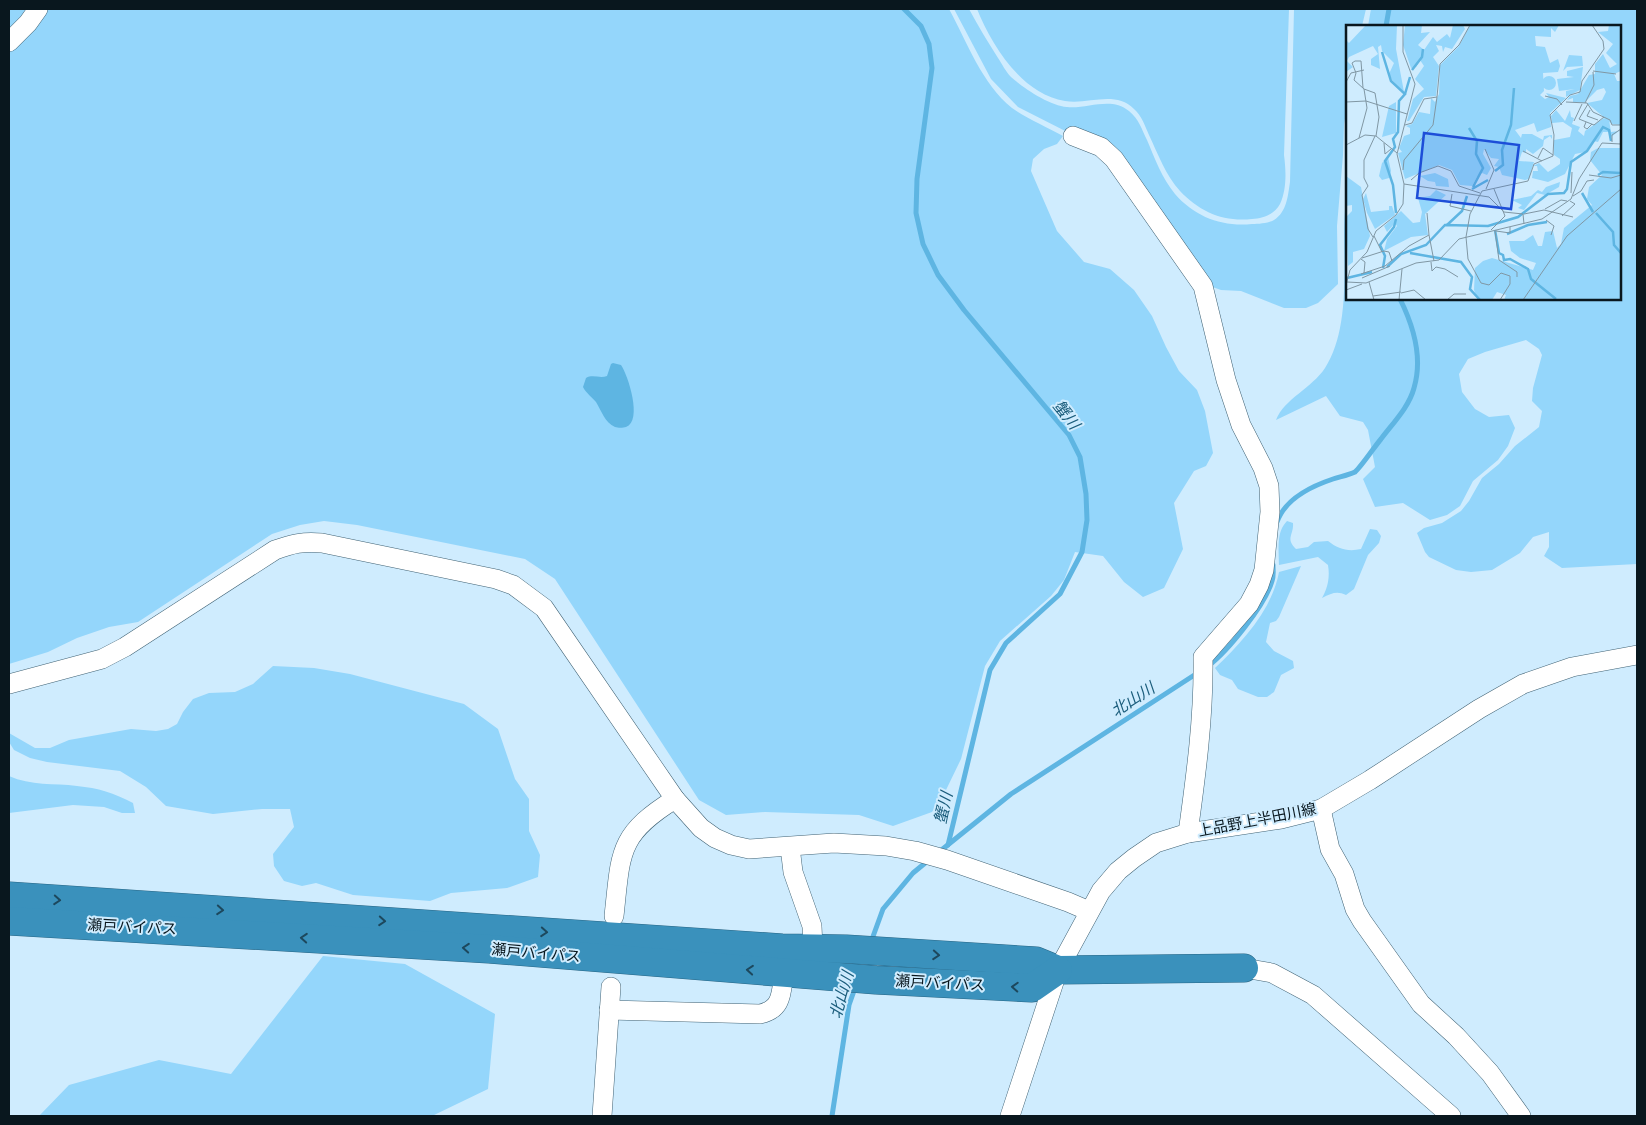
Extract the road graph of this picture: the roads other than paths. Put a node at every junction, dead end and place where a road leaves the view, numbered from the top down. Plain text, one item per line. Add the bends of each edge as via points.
1 (38, 9) edge
2 (9, 42) edge
3 (1073, 136) dead end
4 (1637, 655) edge
5 (9, 684) edge
6 (675, 799) junction
7 (1321, 809) junction
8 (1188, 834) junction
9 (790, 847) junction
10 (9, 896) edge
11 (1089, 912) junction
12 (614, 916) dead end
13 (9, 921) edge
14 (813, 948) junction
15 (1244, 968) joint
16 (1058, 970) junction
17 (784, 973) junction
18 (611, 987) dead end
19 (609, 1010) junction
20 (602, 1116) edge
21 (1010, 1116) edge
22 (1450, 1116) edge
23 (1521, 1116) edge

1 - 2 street
3 - 8 street via 1101,147 1114,159 1203,286 1232,398 1269,486 1270,512 1264,570 1259,585 1249,604 1202,657 1196,778
4 - 7 street, 上品野上半田川線 via 1572,667 1523,684 1479,708
5 - 6 street via 102,659 126,647 275,550 306,541 322,543 496,579 529,596 555,623
6 - 9 street via 702,828 731,845 749,849
6 - 12 street via 644,821 624,848
7 - 8 street, 上品野上半田川線
7 - 23 street via 1330,849 1344,874 1362,921 1421,1004 1490,1073
8 - 11 street, 上品野上半田川線 via 1156,843 1118,870
9 - 11 street via 834,843 915,851
9 - 14 street via 792,872 812,926
10 -> 14 highway, 瀬戸バイパス
11 - 16 street, 上品野上半田川線
17 -> 13 highway, 瀬戸バイパス via 489,949
14 -> 16 highway, 瀬戸バイパス via 1036,962
15 - 16 highway, 瀬戸バイパス
15 - 22 street via 1272,973 1313,995
16 -> 17 highway, 瀬戸バイパス via 1032,988
16 - 21 street, 上品野上半田川線
17 - 19 street via 777,1006 760,1014
18 - 19 street
19 - 20 street

